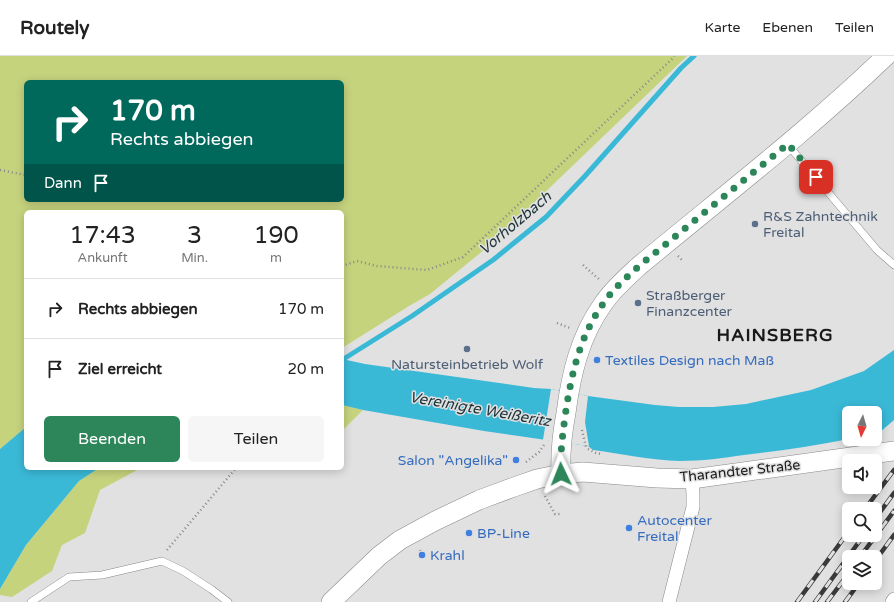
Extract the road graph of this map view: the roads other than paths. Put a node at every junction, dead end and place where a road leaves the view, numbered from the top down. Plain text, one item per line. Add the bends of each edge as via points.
1 (886, 56) edge
2 (788, 144) junction
3 (894, 265) edge
4 (894, 451) edge
5 (561, 474) junction
6 (692, 479) junction
7 (894, 599) edge
8 (31, 602) edge
9 (228, 602) edge
10 (331, 602) edge
11 (669, 602) edge
12 (892, 602) edge

1 - 2 main road
2 - 3 lane via 877,250
2 - 5 main road via 639,266 603,303 582,341 553,442 560,459
4 - 6 main road, Tharandter Straße
5 - 6 main road, Tharandter Straße via 583,472
5 - 10 main road, Tharandter Straße via 514,486 479,500 400,540 379,556
6 - 11 street via 693,507
7 - 12 street
8 - 9 lane via 69,577 102,575 162,561 183,571

